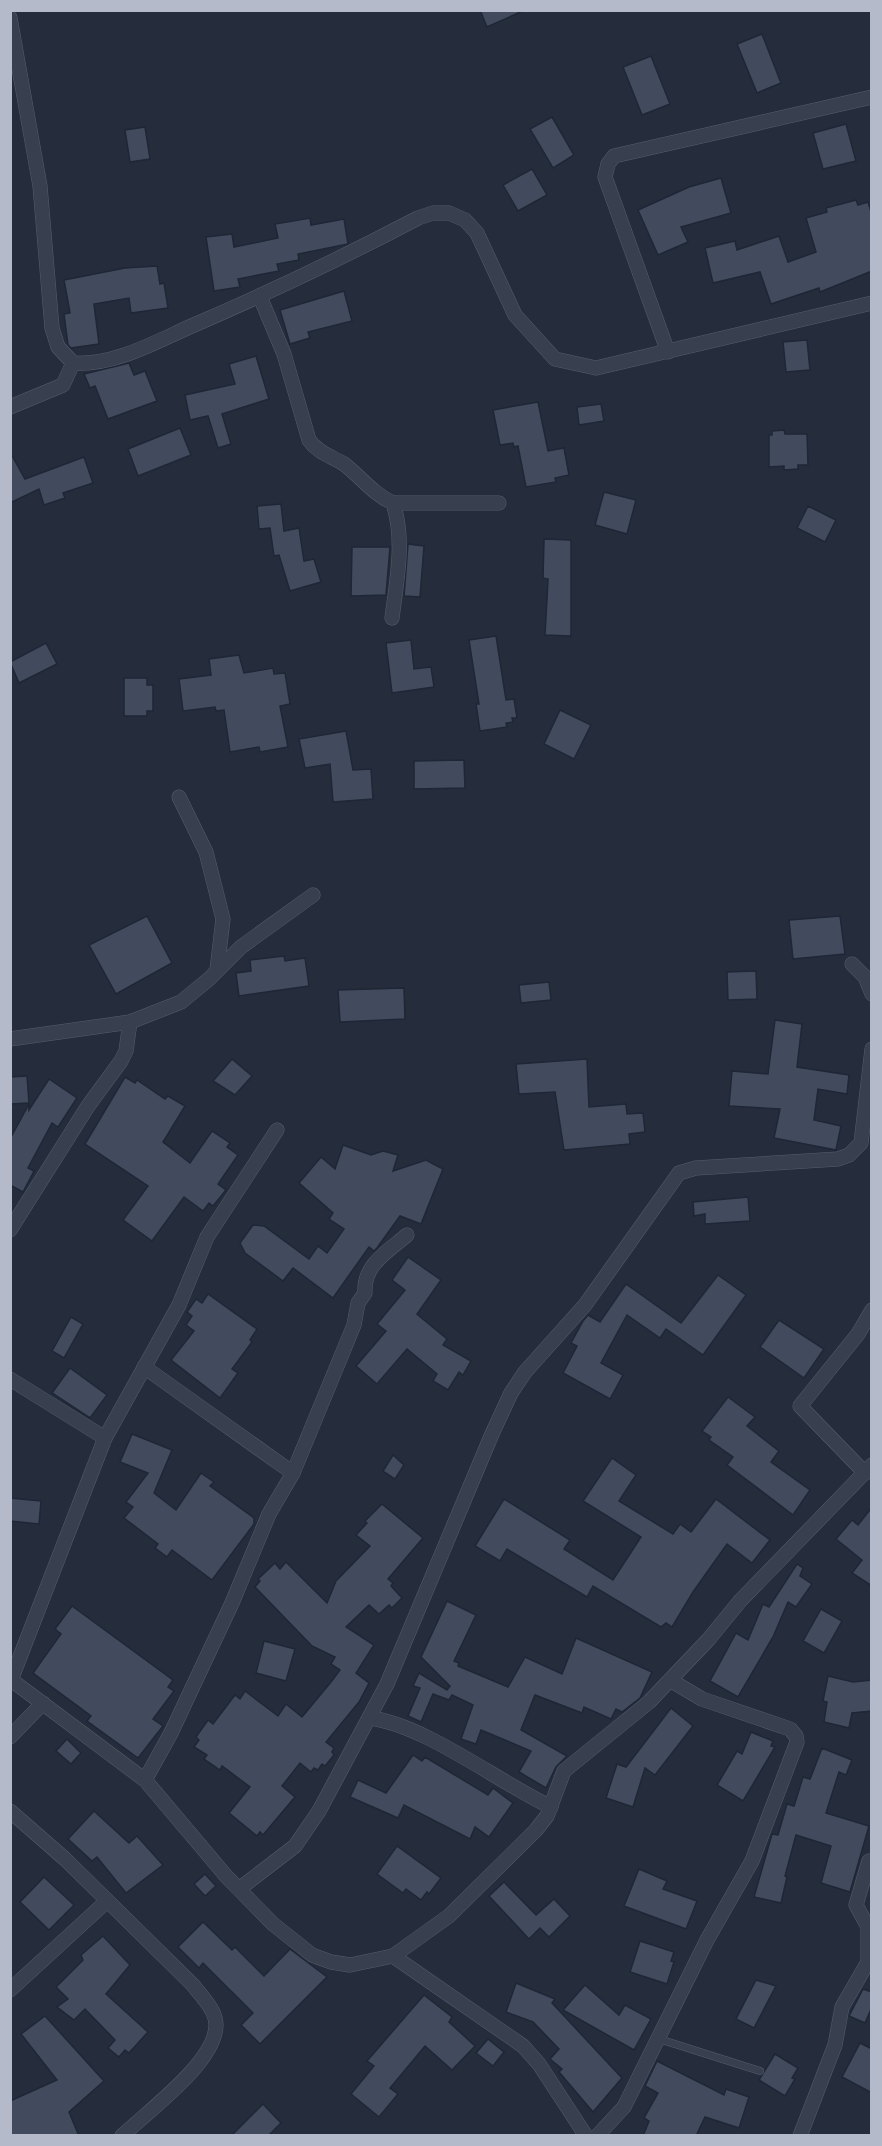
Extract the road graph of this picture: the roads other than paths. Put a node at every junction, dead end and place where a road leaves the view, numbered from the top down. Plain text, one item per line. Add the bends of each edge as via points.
1 (10, 18) edge
2 (872, 97) edge
3 (260, 297) junction
4 (872, 303) edge
5 (668, 352) junction
6 (73, 363) junction
7 (10, 407) edge
8 (499, 502) dead end
9 (393, 503) junction
10 (392, 618) dead end
11 (179, 797) dead end
12 (313, 895) dead end
13 (852, 964) dead end
14 (218, 970) junction
15 (872, 994) edge
16 (130, 1022) junction
17 (10, 1039) edge
18 (872, 1049) edge
19 (277, 1130) dead end
20 (10, 1230) edge
21 (407, 1235) dead end
22 (872, 1310) edge
23 (144, 1367) junction
24 (10, 1379) edge
25 (105, 1438) junction
26 (868, 1469) edge
27 (293, 1473) junction
28 (11, 1680) edge
29 (670, 1680) junction
30 (43, 1703) junction
31 (369, 1718) junction
32 (10, 1737) edge
33 (145, 1780) junction
34 (551, 1807) junction
35 (10, 1811) edge
36 (869, 1861) dead end
37 (239, 1889) junction
38 (107, 1901) junction
39 (393, 1956) junction
40 (10, 1989) edge
41 (659, 2039) junction
42 (760, 2070) dead end
43 (122, 2136) edge
44 (586, 2136) edge
45 (597, 2136) edge
46 (800, 2136) edge

1 - 6 street via 40,186 52,328 58,347
2 - 5 street via 614,156 605,177
3 - 5 street via 418,218 448,213 465,220 477,233 515,315 555,359 596,368
3 - 6 street via 121,356 100,363
3 - 9 street via 284,354 309,440
4 - 5 street
6 - 7 street via 63,385
8 - 9 street
9 - 10 street via 399,523 399,558
11 - 14 street via 206,852 223,919
12 - 14 street via 241,947
13 - 15 street via 865,977
14 - 16 street via 181,1002
16 - 17 street
16 - 20 street via 121,1061 98,1090
18 - 31 street via 865,1124 856,1149 838,1159 696,1168 679,1173 585,1305 525,1372 492,1434
19 - 23 street via 207,1237 179,1305
21 - 27 street via 371,1265 354,1325
22 - 26 street via 858,1334 800,1406
23 - 25 street
23 - 27 street
24 - 25 street
25 - 28 street
26 - 29 street via 740,1601
27 - 33 street via 269,1514 227,1613
28 - 30 street
29 - 34 street via 649,1702 564,1771
29 - 41 street via 702,1699 790,1729 797,1742 760,1843 706,1940
30 - 32 street
30 - 33 street
31 - 34 street via 392,1722 428,1738
31 - 37 street via 305,1833 295,1846
33 - 37 street
34 - 39 street via 536,1830 449,1916
35 - 38 street
36 - 46 street via 856,1905 868,1927 868,1962 842,2007 834,2045
37 - 39 street via 312,1955 350,1965
38 - 40 street
38 - 43 street via 193,1985 211,2008 216,2023 210,2050
39 - 44 street via 523,2046
41 - 42 lane
41 - 45 street via 624,2107

